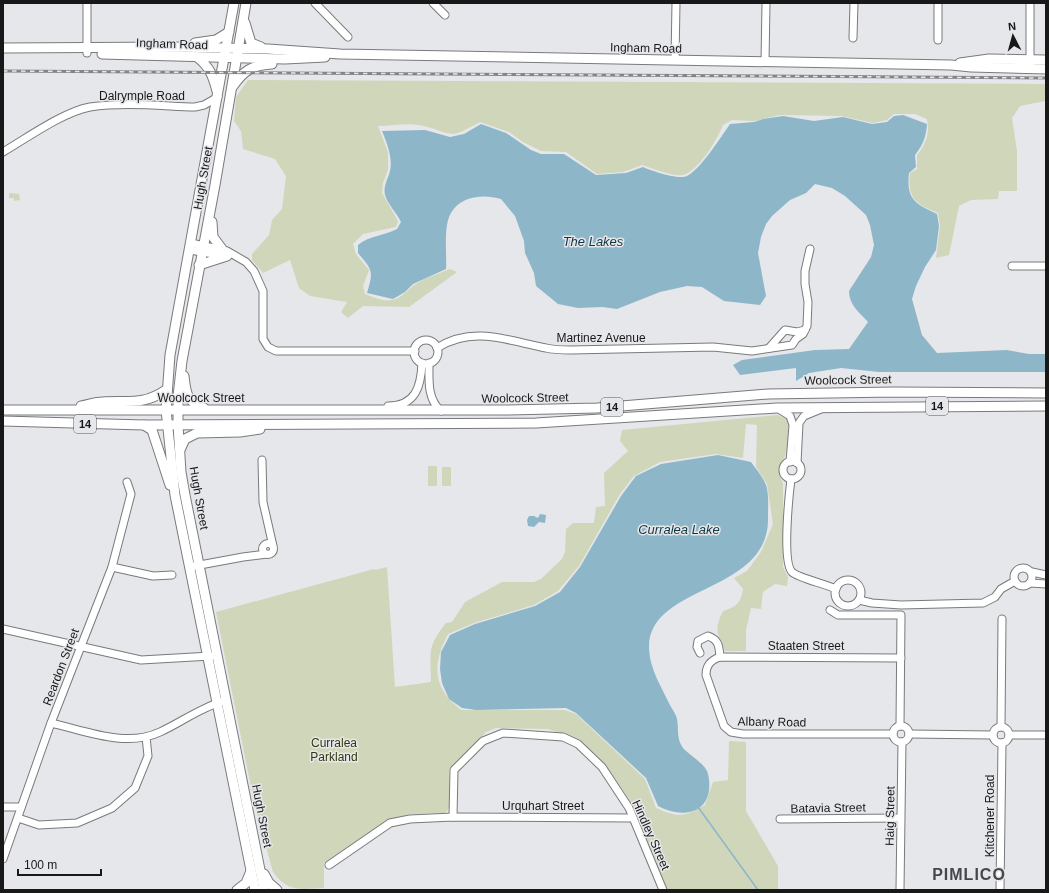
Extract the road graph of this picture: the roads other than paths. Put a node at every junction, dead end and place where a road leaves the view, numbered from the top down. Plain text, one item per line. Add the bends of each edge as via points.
1 (87, 3) edge
2 (234, 3) edge
3 (246, 3) edge
4 (315, 3) edge
5 (434, 3) edge
6 (676, 3) edge
7 (766, 3) edge
8 (854, 3) edge
9 (938, 3) edge
10 (1030, 3) edge
11 (445, 15) dead end
12 (244, 16) junction
13 (229, 32) junction
14 (348, 37) dead end
15 (853, 38) dead end
16 (938, 40) dead end
17 (176, 47) junction
18 (3, 48) edge
19 (226, 48) junction
20 (268, 49) junction
21 (87, 50) junction
22 (3, 53) edge
23 (238, 53) junction
24 (340, 54) junction
25 (197, 58) junction
26 (225, 58) junction
27 (314, 58) junction
28 (675, 60) junction
29 (1046, 60) edge
30 (765, 62) junction
31 (1030, 64) junction
32 (1046, 69) edge
33 (232, 87) junction
34 (218, 96) junction
35 (195, 107) junction
36 (228, 108) junction
37 (216, 110) junction
38 (3, 152) edge
39 (215, 185) junction
40 (191, 247) junction
41 (202, 248) junction
42 (810, 250) dead end
43 (228, 254) junction
44 (199, 265) junction
45 (1012, 266) dead end
46 (1046, 266) edge
47 (805, 330) junction
48 (793, 332) junction
49 (780, 336) junction
50 (796, 339) junction
51 (787, 346) junction
52 (437, 348) junction
53 (769, 348) junction
54 (415, 351) junction
55 (182, 361) junction
56 (426, 363) junction
57 (166, 390) junction
58 (1046, 392) edge
59 (828, 406) junction
60 (1046, 406) edge
61 (5, 408) edge
62 (777, 408) junction
63 (64, 410) junction
64 (166, 410) junction
65 (178, 410) junction
66 (208, 410) junction
67 (342, 411) junction
68 (441, 411) junction
69 (3, 421) edge
70 (287, 424) junction
71 (144, 425) junction
72 (167, 425) junction
73 (178, 425) junction
74 (179, 452) junction
75 (262, 460) dead end
76 (794, 462) junction
77 (791, 480) junction
78 (127, 482) dead end
79 (174, 495) junction
80 (267, 524) junction
81 (264, 546) junction
82 (273, 546) junction
83 (267, 554) junction
84 (243, 556) junction
85 (199, 565) junction
86 (112, 567) junction
87 (189, 567) junction
88 (1032, 572) junction
89 (172, 575) dead end
90 (1046, 575) edge
91 (1015, 581) junction
92 (1030, 583) junction
93 (1046, 584) edge
94 (836, 589) junction
95 (859, 600) junction
96 (830, 610) dead end
97 (1002, 619) dead end
98 (3, 629) edge
99 (80, 647) junction
100 (700, 653) dead end
101 (217, 655) junction
102 (207, 657) junction
103 (720, 657) junction
104 (901, 658) junction
105 (712, 660) joint
106 (226, 700) junction
107 (216, 703) junction
108 (51, 724) junction
109 (900, 726) junction
110 (1000, 727) junction
111 (893, 734) junction
112 (909, 734) junction
113 (993, 735) junction
114 (1009, 735) junction
115 (1046, 735) edge
116 (146, 737) junction
117 (902, 742) junction
118 (1002, 743) junction
119 (3, 807) edge
120 (21, 807) junction
121 (453, 817) junction
122 (18, 818) junction
123 (633, 818) junction
124 (900, 818) junction
125 (780, 819) dead end
126 (3, 859) edge
127 (329, 865) dead end
128 (260, 867) junction
129 (251, 871) junction
130 (237, 890) edge
131 (255, 890) edge
132 (264, 890) edge
133 (277, 890) edge
134 (663, 890) edge
135 (900, 890) edge
136 (1000, 890) edge

1 - 21 street
2 - 13 main road, Hugh Street
3 - 12 main road, Hugh Street
4 - 14 street
5 - 11 street
6 - 28 street
7 - 30 street
8 - 15 street
9 - 16 street
10 - 31 street
12 - 20 main road via 247,34 253,45
12 - 23 main road, Hugh Street
13 - 17 main road via 216,40
13 - 19 main road, Hugh Street
17 - 19 main road, Ingham Road
17 - 21 main road, Ingham Road
18 - 21 main road, Ingham Road
19 - 23 main road, Ingham Road
19 - 26 main road, Hugh Street
20 - 23 main road, Ingham Road
20 - 24 main road, Ingham Road
21 - 22 main road, Ingham Road
21 - 25 main road, Ingham Road
23 - 26 main road, Ingham Road
23 - 27 main road, Ingham Road
23 - 33 main road, Hugh Street
24 - 27 main road, Ingham Road
24 - 28 main road, Ingham Road
25 - 26 main road, Ingham Road
25 - 34 main road via 212,73
26 - 34 main road, Hugh Street
27 - 33 main road via 304,64 252,67 243,73
28 - 30 main road, Ingham Road
29 - 31 main road, Ingham Road
30 - 31 main road, Ingham Road via 951,65 989,59
31 - 32 main road, Ingham Road
33 - 36 main road, Hugh Street
34 - 35 street, Dalrymple Road via 204,105
34 - 37 main road, Hugh Street
35 - 37 street
35 - 38 street, Dalrymple Road via 89,108 67,115
36 - 37 main road
36 - 39 main road, Hugh Street
37 - 40 main road, Hugh Street
39 - 41 main road, Hugh Street
39 - 43 main road via 212,232 216,242
40 - 41 street
40 - 57 main road, Hugh Street via 170,355
41 - 43 street
41 - 44 main road, Hugh Street
42 - 47 street via 805,271 808,319
43 - 44 main road
43 - 54 street via 248,265 261,284 264,299 263,339 272,350
44 - 55 main road, Hugh Street
45 - 46 street
47 - 48 street
47 - 50 street
48 - 49 street via 785,330
48 - 50 street
49 - 51 street via 780,341
49 - 53 street
50 - 51 street via 792,345
51 - 53 street, Martinez Avenue
52 - 53 street, Martinez Avenue via 455,339 490,336 548,349 571,350 713,347 752,351
52 - 54 street via 432,342 424,340 417,344
52 - 56 street via 437,357
54 - 56 street via 416,357
55 - 65 main road, Hugh Street
55 - 66 main road via 186,392 194,404
56 - 67 street via 420,384 410,400 396,406
56 - 68 street via 430,395
57 - 63 main road via 152,399 143,401 101,402
57 - 64 main road, Hugh Street
58 - 68 main road, Woolcock Street / 14 via 834,392 704,398 597,408
59 - 60 main road, Woolcock Street / 14
59 - 62 main road, Woolcock Street / 14
59 - 76 street via 801,420
61 - 63 main road, Woolcock Street / 14
62 - 70 main road, Woolcock Street / 14 via 554,422
62 - 76 street via 790,416 793,425
63 - 64 main road, Woolcock Street / 14
64 - 65 main road, Woolcock Street / 14
64 - 72 main road, Hugh Street
65 - 66 main road, Woolcock Street / 14
65 - 73 main road, Hugh Street
66 - 67 main road, Woolcock Street / 14
67 - 68 main road, Woolcock Street / 14
69 - 71 main road, Woolcock Street / 14
70 - 73 main road, Woolcock Street / 14
70 - 74 main road via 240,432 197,433 185,439
71 - 72 main road, Woolcock Street / 14
71 - 79 main road via 152,430
72 - 73 main road, Woolcock Street / 14
72 - 79 main road, Hugh Street
73 - 74 main road, Hugh Street
74 - 85 main road, Hugh Street
75 - 80 street via 263,502
76 - 77 street via 801,469 800,474
76 - 77 street via 785,465 783,471 785,477
77 - 94 street via 788,499 787,560 792,572
78 - 86 street, Reardon Street via 131,494
79 - 87 main road, Hugh Street
80 - 81 street
80 - 82 street
81 - 82 street via 270,543
81 - 83 street via 264,552
81 - 84 street
82 - 83 street via 273,553
83 - 84 street
84 - 85 street
85 - 87 street
85 - 101 main road, Hugh Street
86 - 89 street via 153,576
86 - 99 street, Reardon Street
87 - 102 main road, Hugh Street
88 - 90 street
88 - 91 street via 1027,568 1018,569 1014,574
88 - 92 street
91 - 92 street via 1022,586
91 - 95 street via 1001,589 995,597 982,603 901,605
92 - 93 street
94 - 95 street via 836,598 843,604 853,604
94 - 95 street via 845,580 854,582 860,587
96 - 104 street via 838,614 901,615
97 - 110 street
98 - 99 street
99 - 102 street via 141,660
99 - 108 street, Reardon Street
100 - 103 street via 698,641 708,636 719,644
101 - 102 street
101 - 106 main road, Hugh Street
102 - 107 main road, Hugh Street
103 - 104 street, Staaten Street
103 - 105 street, Staaten Street
104 - 109 street
105 - 111 street, Albany Road via 706,675 724,726 731,732
106 - 107 street
106 - 128 main road, Hugh Street
107 - 116 street via 159,733
107 - 129 main road, Hugh Street
108 - 116 street via 115,738
108 - 120 street, Reardon Street
109 - 111 street via 895,728
109 - 112 street via 907,729
110 - 113 street
110 - 114 street via 1007,730
111 - 117 street via 895,740
112 - 113 street
112 - 117 street
113 - 118 street via 996,741
114 - 115 street
114 - 118 street
116 - 122 street via 148,756 135,788 112,808 77,824 38,825
117 - 124 street, Haig Street
118 - 136 street, Kitchener Road
119 - 120 street
120 - 122 street, Reardon Street
121 - 123 street, Urquhart Street
121 - 123 street, Hindley Street via 454,770 483,741 503,733 545,734 563,737 578,744 602,767
121 - 127 street via 410,819 390,824
122 - 126 street, Reardon Street
123 - 134 street, Hindley Street
124 - 125 street, Batavia Street
124 - 135 street, Haig Street
128 - 132 main road, Hugh Street
128 - 133 main road via 269,883
129 - 130 main road via 246,883
129 - 131 main road, Hugh Street

